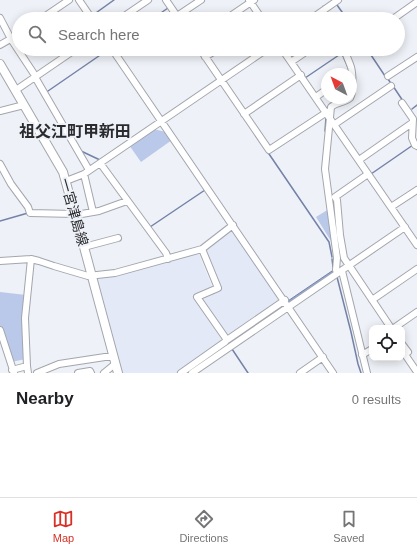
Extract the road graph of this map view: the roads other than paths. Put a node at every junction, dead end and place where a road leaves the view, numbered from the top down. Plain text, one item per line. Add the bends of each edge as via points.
1 (69, 0) edge
2 (79, 0) edge
3 (148, 0) edge
4 (166, 0) edge
5 (201, 0) edge
6 (337, 0) edge
7 (251, 1) edge
8 (417, 2) edge
9 (325, 9) junction
10 (51, 12) edge
11 (87, 12) edge
12 (130, 12) edge
13 (174, 12) edge
14 (186, 12) edge
15 (236, 12) edge
16 (258, 12) edge
17 (321, 12) edge
18 (324, 12) edge
19 (403, 12) edge
20 (0, 18) edge
21 (12, 39) joint
22 (0, 45) edge
23 (22, 56) edge
24 (66, 56) edge
25 (117, 56) edge
26 (257, 56) edge
27 (287, 56) edge
28 (300, 56) edge
29 (347, 56) edge
30 (205, 57) edge
31 (417, 57) edge
32 (291, 62) junction
33 (0, 64) edge
34 (352, 68) edge
35 (301, 76) junction
36 (388, 76) dead end
37 (35, 77) junction
38 (221, 80) junction
39 (391, 86) dead end
40 (16, 90) junction
41 (321, 93) edge
42 (316, 97) junction
43 (402, 103) dead end
44 (336, 104) edge
45 (24, 105) junction
46 (0, 111) edge
47 (244, 114) junction
48 (328, 115) junction
49 (162, 121) junction
50 (412, 123) junction
51 (335, 124) junction
52 (417, 146) edge
53 (359, 160) junction
54 (100, 162) junction
55 (0, 164) edge
56 (86, 172) junction
57 (368, 174) junction
58 (66, 181) junction
59 (417, 190) edge
60 (127, 201) junction
61 (391, 207) junction
62 (93, 212) junction
63 (75, 215) junction
64 (233, 225) junction
65 (405, 227) junction
66 (118, 238) dead end
67 (417, 245) edge
68 (84, 247) junction
69 (201, 249) junction
70 (31, 259) junction
71 (168, 259) junction
72 (0, 260) edge
73 (344, 269) junction
74 (417, 269) edge
75 (92, 276) junction
76 (372, 300) junction
77 (287, 304) junction
78 (417, 312) edge
79 (385, 325) edge
80 (390, 325) edge
81 (397, 325) edge
82 (0, 330) edge
83 (226, 342) junction
84 (405, 348) edge
85 (369, 351) edge
86 (405, 354) edge
87 (362, 356) junction
88 (323, 357) junction
89 (114, 361) junction
90 (417, 365) edge
91 (27, 366) junction
92 (13, 371) edge
93 (417, 372) edge
94 (28, 373) edge
95 (37, 373) edge
96 (78, 373) edge
97 (92, 373) edge
98 (104, 373) edge
99 (118, 373) edge
100 (181, 373) edge
101 (192, 373) edge
102 (300, 373) edge
103 (334, 373) edge
104 (367, 373) edge

1 - 10 street
2 - 11 street
3 - 12 street
4 - 13 street
5 - 14 street
6 - 9 street
7 - 15 street
7 - 16 street
8 - 19 street
9 - 17 street
9 - 18 street
20 - 21 street
21 - 22 street
23 - 37 street
24 - 37 street
25 - 49 street
26 - 38 street
27 - 32 street
28 - 32 street
29 - 34 street
30 - 38 street
31 - 36 street
32 - 35 street
33 - 40 main road, 一宮津島線
35 - 42 street
35 - 47 street
37 - 40 street
37 - 56 street
38 - 47 street
38 - 49 street
39 - 51 street
40 - 45 main road, 一宮津島線
41 - 42 street
42 - 48 street
43 - 50 street via 413,119
44 - 48 street via 331,106
45 - 46 street
45 - 58 main road, 一宮津島線 via 60,166
47 - 48 street via 269,150
48 - 51 street
48 - 73 street via 325,169 337,258 336,270
49 - 54 street
49 - 64 street
50 - 52 street via 412,138
50 - 53 street
51 - 53 street
53 - 57 street
54 - 56 street
54 - 60 street
55 - 63 street via 30,213
56 - 58 street
56 - 62 street
57 - 61 street
57 - 73 street via 335,197
58 - 63 main road, 一宮津島線
59 - 61 street
60 - 62 street
60 - 71 street
61 - 65 street
62 - 63 street
63 - 68 main road, 一宮津島線
64 - 69 street
64 - 77 street
65 - 67 street
65 - 73 street
66 - 68 street
68 - 75 main road, 一宮津島線
69 - 71 street
69 - 83 street via 214,287 193,296
70 - 72 street
70 - 75 street
70 - 91 street via 25,318
71 - 75 street via 115,273
73 - 76 street
73 - 77 street
73 - 79 street
73 - 87 street
74 - 76 street
75 - 89 main road, 一宮津島線
76 - 80 street
77 - 83 street
77 - 83 street
77 - 88 street
78 - 81 street
82 - 92 street
83 - 100 street
83 - 101 street
84 - 90 street
85 - 87 street
86 - 93 street
87 - 104 street
88 - 102 street
88 - 103 street
89 - 95 street via 105,357 60,364
89 - 98 street
89 - 99 main road, 一宮津島線
91 - 92 street
91 - 94 street
96 - 97 street

